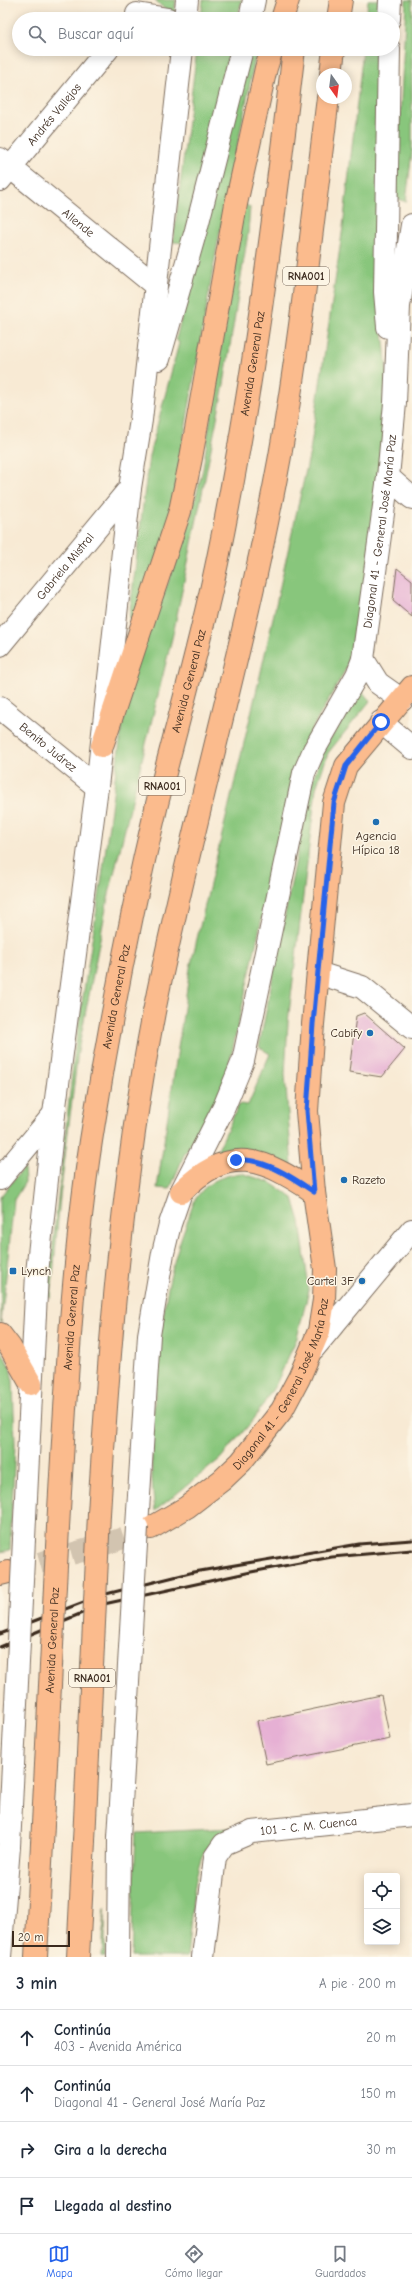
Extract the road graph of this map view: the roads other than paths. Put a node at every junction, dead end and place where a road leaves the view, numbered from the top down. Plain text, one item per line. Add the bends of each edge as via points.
1 (187, 0) edge
2 (254, 0) edge
3 (288, 0) edge
4 (300, 0) edge
5 (341, 0) edge
6 (390, 0) edge
7 (186, 12) edge
8 (251, 12) edge
9 (284, 12) edge
10 (299, 12) edge
11 (339, 12) edge
12 (389, 12) edge
13 (102, 56) edge
14 (181, 56) edge
15 (240, 56) edge
16 (270, 56) edge
17 (293, 56) edge
18 (333, 56) edge
19 (389, 56) edge
20 (332, 68) edge
21 (327, 104) edge
22 (3, 169) edge
23 (412, 225) edge
24 (156, 286) junction
25 (395, 404) junction
26 (141, 420) junction
27 (388, 477) junction
28 (130, 488) junction
29 (412, 498) edge
30 (0, 645) edge
31 (363, 659) junction
32 (407, 693) edge
33 (0, 708) edge
34 (381, 722) junction
35 (102, 746) junction
36 (412, 748) edge
37 (97, 787) junction
38 (318, 973) junction
39 (412, 1028) edge
40 (54, 1114) junction
41 (0, 1179) edge
42 (181, 1192) junction
43 (314, 1192) junction
44 (412, 1230) edge
45 (0, 1334) edge
46 (314, 1348) junction
47 (30, 1384) junction
48 (151, 1528) tunnel mouth
49 (412, 1815) edge
50 (0, 1957) edge
51 (36, 1957) edge
52 (78, 1957) edge
53 (118, 1957) edge
54 (203, 1957) edge

1 - 7 street
2 - 8 street
3 - 9 main road
4 - 10 main road
5 - 11 main road
6 - 12 street
13 - 22 street, Andrés Vallejos
14 - 24 street
15 - 26 street via 196,230
16 - 35 main road via 236,204 180,511
17 - 51 main road, Avenida General Paz / RNA001, bridge via 261,312 239,449 216,568 121,968 93,1127 68,1346
18 - 20 main road
19 - 25 street via 385,292
21 - 52 main road, RNA001, bridge via 298,338 279,461 247,612 172,927 153,1016 138,1106 114,1295 99,1514
22 - 24 street, Allende
23 - 25 street via 399,306
24 - 26 street
25 - 27 street, Diagonal 41 - General José María Paz
26 - 28 street
27 - 29 street
27 - 31 street, Diagonal 41 - General José María Paz
28 - 30 street, Gabriela Mistral
28 - 35 street
31 - 32 street via 378,684
31 - 42 street via 357,675 314,750 304,773 243,1061 224,1107
32 - 34 main road
33 - 37 street, Benito Juárez
34 - 36 street
34 - 38 main road, Diagonal 41 - General José María Paz via 346,766 334,803
35 - 37 street
37 - 40 street
38 - 39 street via 362,987
38 - 43 main road, Diagonal 41 - General José María Paz via 307,1111
40 - 41 street
40 - 47 street via 37,1273
42 - 43 main road via 199,1175 218,1164 244,1159 289,1175
42 - 53 street, bridge via 163,1254 148,1335 119,1838
43 - 46 main road, Diagonal 41 - General José María Paz via 325,1269 320,1331
44 - 46 street
45 - 47 main road
46 - 48 main road, Diagonal 41 - General José María Paz via 282,1410 241,1462 187,1507
47 - 50 street, bridge via 9,1847
49 - 54 street, 101 - C. M. Cuenca via 252,1832 224,1844 215,1857

